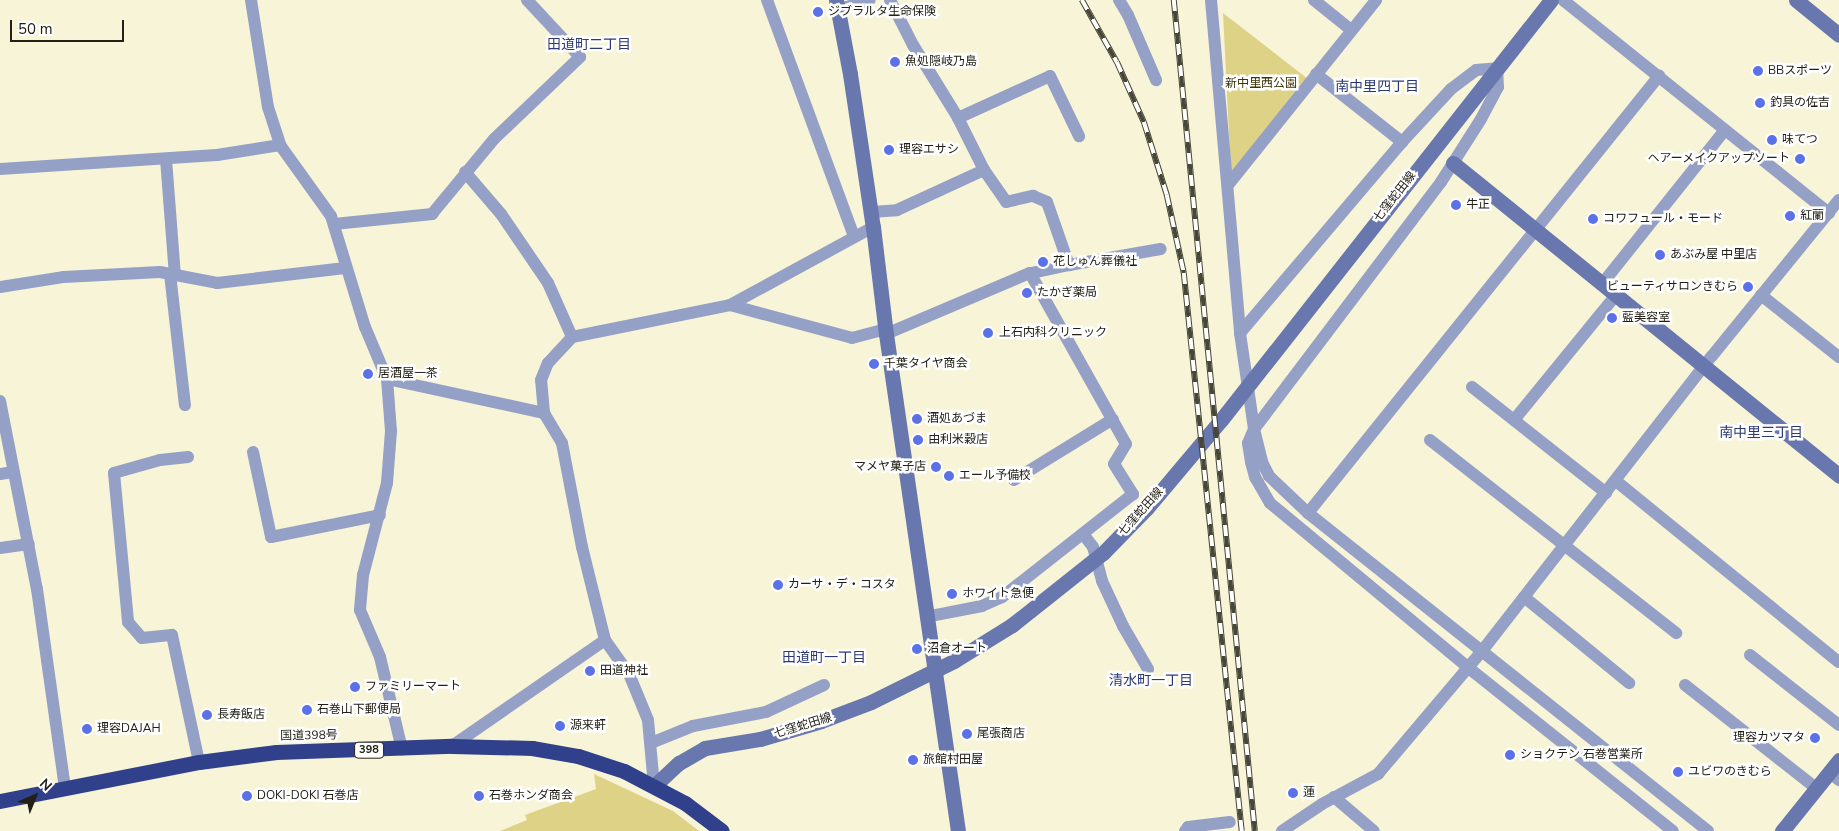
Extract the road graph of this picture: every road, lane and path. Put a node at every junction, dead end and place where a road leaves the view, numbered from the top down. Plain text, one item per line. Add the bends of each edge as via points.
1 (251, 0) edge
2 (526, 0) edge
3 (767, 0) edge
4 (870, 0) edge
5 (890, 0) edge
6 (1119, 0) edge
7 (1211, 0) edge
8 (1314, 0) edge
9 (1376, 0) edge
10 (1550, 0) edge
11 (1563, 0) edge
12 (1796, 0) edge
13 (837, 5) edge
14 (1351, 30) junction
15 (1839, 34) edge
16 (1497, 68) junction
17 (1316, 74) junction
18 (1659, 76) junction
19 (1156, 80) dead end
20 (958, 118) junction
21 (1725, 130) junction
22 (1079, 136) dead end
23 (1402, 142) junction
24 (280, 145) junction
25 (166, 159) junction
26 (1453, 163) junction
27 (0, 169) edge
28 (984, 170) junction
29 (465, 172) junction
30 (1228, 185) junction
31 (1839, 200) edge
32 (1829, 213) junction
33 (872, 220) junction
34 (334, 224) junction
35 (1535, 230) junction
36 (854, 237) junction
37 (1161, 249) dead end
38 (1069, 264) junction
39 (346, 268) junction
40 (1030, 273) junction
41 (173, 274) junction
42 (1602, 284) junction
43 (0, 287) edge
44 (1616, 295) junction
45 (1760, 295) junction
46 (730, 305) junction
47 (886, 332) junction
48 (1240, 333) junction
49 (572, 337) junction
50 (1839, 357) edge
51 (1705, 368) junction
52 (387, 379) junction
53 (1472, 387) dead end
54 (0, 401) edge
55 (186, 405) dead end
56 (544, 413) junction
57 (1113, 419) junction
58 (1514, 420) junction
59 (1254, 429) junction
60 (1430, 440) dead end
61 (253, 452) dead end
62 (188, 457) dead end
63 (6, 473) edge
64 (1839, 476) edge
65 (1014, 480) dead end
66 (1616, 480) junction
67 (1606, 493) junction
68 (1308, 513) junction
69 (380, 515) junction
70 (1083, 534) junction
71 (29, 544) junction
72 (1564, 546) junction
73 (0, 548) edge
74 (1524, 597) junction
75 (926, 617) junction
76 (1676, 632) dead end
77 (605, 640) junction
78 (1482, 651) junction
79 (1750, 655) dead end
80 (1839, 662) edge
81 (1468, 667) junction
82 (1148, 669) dead end
83 (1629, 682) dead end
84 (824, 685) dead end
85 (1685, 685) dead end
86 (1839, 726) edge
87 (651, 743) junction
88 (452, 746) junction
89 (402, 749) junction
90 (199, 762) junction
91 (1836, 771) edge
92 (654, 786) junction
93 (65, 788) junction
94 (1816, 788) junction
95 (1334, 798) junction
96 (0, 801) edge
97 (1230, 822) dead end
98 (722, 831) edge
99 (958, 831) edge
100 (1185, 831) edge
101 (1282, 831) edge
102 (1374, 831) edge
103 (1673, 831) edge
104 (1708, 831) edge
105 (1782, 831) edge

1 - 24 street via 268,108
2 - 29 street via 580,57 494,139
3 - 36 street
4 - 13 street
5 - 20 street
6 - 19 street
7 - 30 street
8 - 14 street
9 - 14 street
10 - 16 street, 七窪蛇田線
11 - 18 street
12 - 15 street
13 - 33 street
14 - 17 street
16 - 23 street via 1476,70 1451,89
16 - 26 street via 1498,87
16 - 92 street, 七窪蛇田線 via 1221,420 1146,509 1103,553 1012,625 954,661 871,702 821,721 769,736 705,748 679,763
17 - 23 street
17 - 30 street
18 - 21 street
18 - 35 street
20 - 22 street via 1050,76
20 - 28 street
21 - 32 street
21 - 42 street
23 - 48 street
24 - 25 street via 217,156
24 - 34 street
25 - 27 street
25 - 41 street
26 - 35 street
26 - 59 street
28 - 33 street
28 - 38 street via 1006,202 1033,196 1046,202
29 - 34 street via 432,214
29 - 49 street via 501,214 548,283
30 - 48 street
31 - 32 street
32 - 45 street
33 - 36 street
33 - 47 street
34 - 39 street
35 - 42 street
35 - 68 street
36 - 46 street
37 - 38 street
38 - 40 street
39 - 41 street via 217,283
39 - 52 street via 365,327
40 - 47 street
40 - 57 street
41 - 43 street via 64,278
41 - 55 street
42 - 44 street
44 - 51 street
44 - 58 street
45 - 50 street
45 - 51 street
46 - 47 street via 852,338
46 - 49 street
47 - 75 street
48 - 59 street
49 - 56 street via 548,363 541,380
51 - 64 street
51 - 66 street
52 - 56 street
52 - 69 street via 391,431 387,483
53 - 58 street
54 - 63 street
56 - 77 street via 562,443 582,547
57 - 65 street
57 - 70 street via 1126,444 1114,464 1133,494
58 - 67 street
59 - 68 street via 1262,464 1269,476 1278,488
59 - 81 street via 1248,443 1251,462 1255,477 1270,504
60 - 72 street
61 - 69 street via 271,537
62 - 90 street via 160,460 114,473 128,622 142,638 172,634
63 - 71 street
66 - 67 street
66 - 80 street
67 - 72 street
68 - 78 street
69 - 89 street via 363,575 360,610 380,658
70 - 75 street via 1002,597 982,606
70 - 82 street via 1093,547 1102,581 1120,619
71 - 73 street
71 - 93 street
72 - 74 street
72 - 76 street
74 - 78 street
74 - 83 street
75 - 99 street
77 - 87 street via 629,674 648,720
77 - 88 street
78 - 81 street
78 - 104 street
79 - 86 street
81 - 95 street via 1378,774
81 - 103 street
84 - 87 street via 766,712 693,726
85 - 94 street
87 - 92 street
88 - 89 highway, 国道398号 / 398
88 - 92 highway, 国道398号 / 398 via 532,748 578,756 624,771
89 - 90 highway, 国道398号 / 398 via 276,752
90 - 93 highway, 国道398号 / 398
91 - 94 street
92 - 98 highway, 国道398号 / 398 via 685,803
93 - 96 highway, 国道398号 / 398
94 - 105 street
95 - 101 street
95 - 102 street
97 - 100 street via 1188,827

